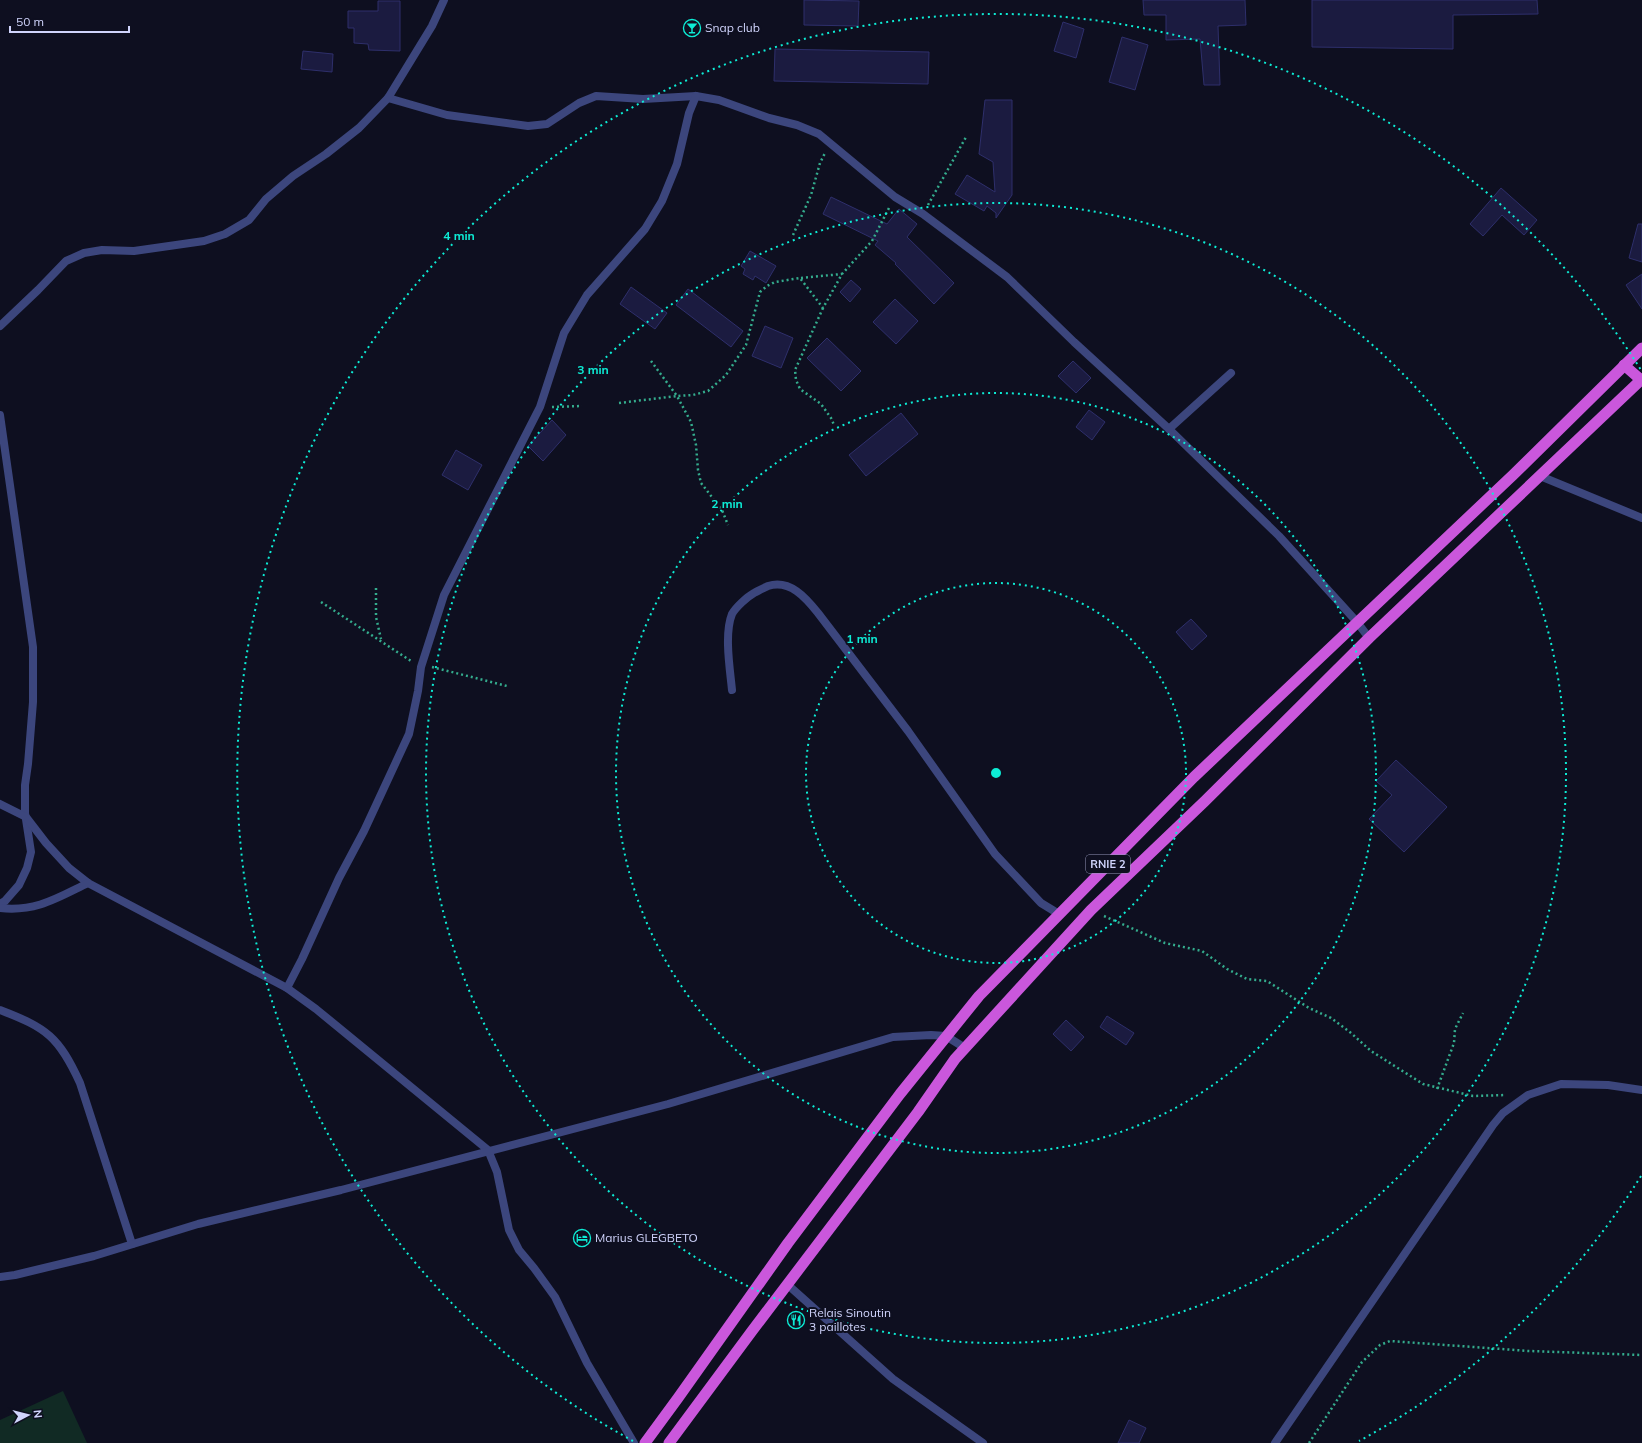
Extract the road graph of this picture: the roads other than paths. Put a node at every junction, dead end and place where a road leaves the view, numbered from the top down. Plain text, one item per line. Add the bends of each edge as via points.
1 (444, 0) edge
2 (696, 96) junction
3 (388, 98) junction
4 (0, 326) edge
5 (1642, 348) edge
6 (1624, 365) junction
7 (1232, 373) dead end
8 (1642, 380) edge
9 (0, 415) edge
10 (1169, 429) junction
11 (1540, 476) junction
12 (1642, 518) edge
13 (1357, 622) junction
14 (1369, 638) junction
15 (732, 690) dead end
16 (0, 804) edge
17 (26, 817) junction
18 (88, 883) junction
19 (0, 904) edge
20 (0, 908) edge
21 (1059, 914) junction
22 (287, 988) junction
23 (0, 1010) edge
24 (946, 1036) junction
25 (965, 1048) junction
26 (1642, 1090) edge
27 (488, 1150) junction
28 (132, 1244) junction
29 (0, 1278) edge
30 (788, 1285) junction
31 (634, 1443) edge
32 (645, 1443) edge
33 (669, 1443) edge
34 (983, 1443) edge
35 (1275, 1443) edge

1 - 3 street via 432,26
2 - 3 street via 642,99 596,96 579,103 547,124 528,126 447,115
2 - 10 street via 719,100 819,134 895,197 923,214 1006,277
2 - 22 street via 689,113 677,164 662,201 646,229 588,295 564,333 540,407 444,595 421,667 409,734 368,824 339,878
3 - 4 street via 359,128 266,199 249,220 225,234 204,241 134,251 84,252 66,261
5 - 6 highway, RNIE 2
6 - 8 highway
6 - 13 highway, RNIE 2 via 1508,481
7 - 10 street
8 - 11 highway, RNIE 2
9 - 17 street via 33,647 34,702 25,785
10 - 13 street via 1279,536
11 - 12 street
11 - 14 highway, RNIE 2
13 - 14 street
13 - 21 highway, RNIE 2 via 1194,777
14 - 25 highway, RNIE 2 via 1091,910
15 - 21 street via 728,644 733,614 749,596 768,586 780,585 793,589 806,598 823,619 908,731 995,854 1041,903
16 - 17 street
17 - 18 street via 46,843
17 - 19 street via 31,852 27,868 20,885
18 - 20 street via 32,907
18 - 22 street
21 - 24 highway, RNIE 2 via 979,996
22 - 27 street
23 - 28 street via 33,1024 54,1039 69,1058 80,1083
24 - 25 street
24 - 27 street via 893,1037 668,1104
24 - 32 highway, RNIE 2 via 788,1243
25 - 30 highway, RNIE 2
26 - 35 street via 1608,1085 1561,1084 1528,1095 1503,1113
27 - 28 street via 341,1190 198,1224
27 - 31 street via 497,1172 509,1230 519,1250 555,1296 587,1362
28 - 29 street via 94,1256
30 - 33 highway, RNIE 2
30 - 34 street via 893,1379

